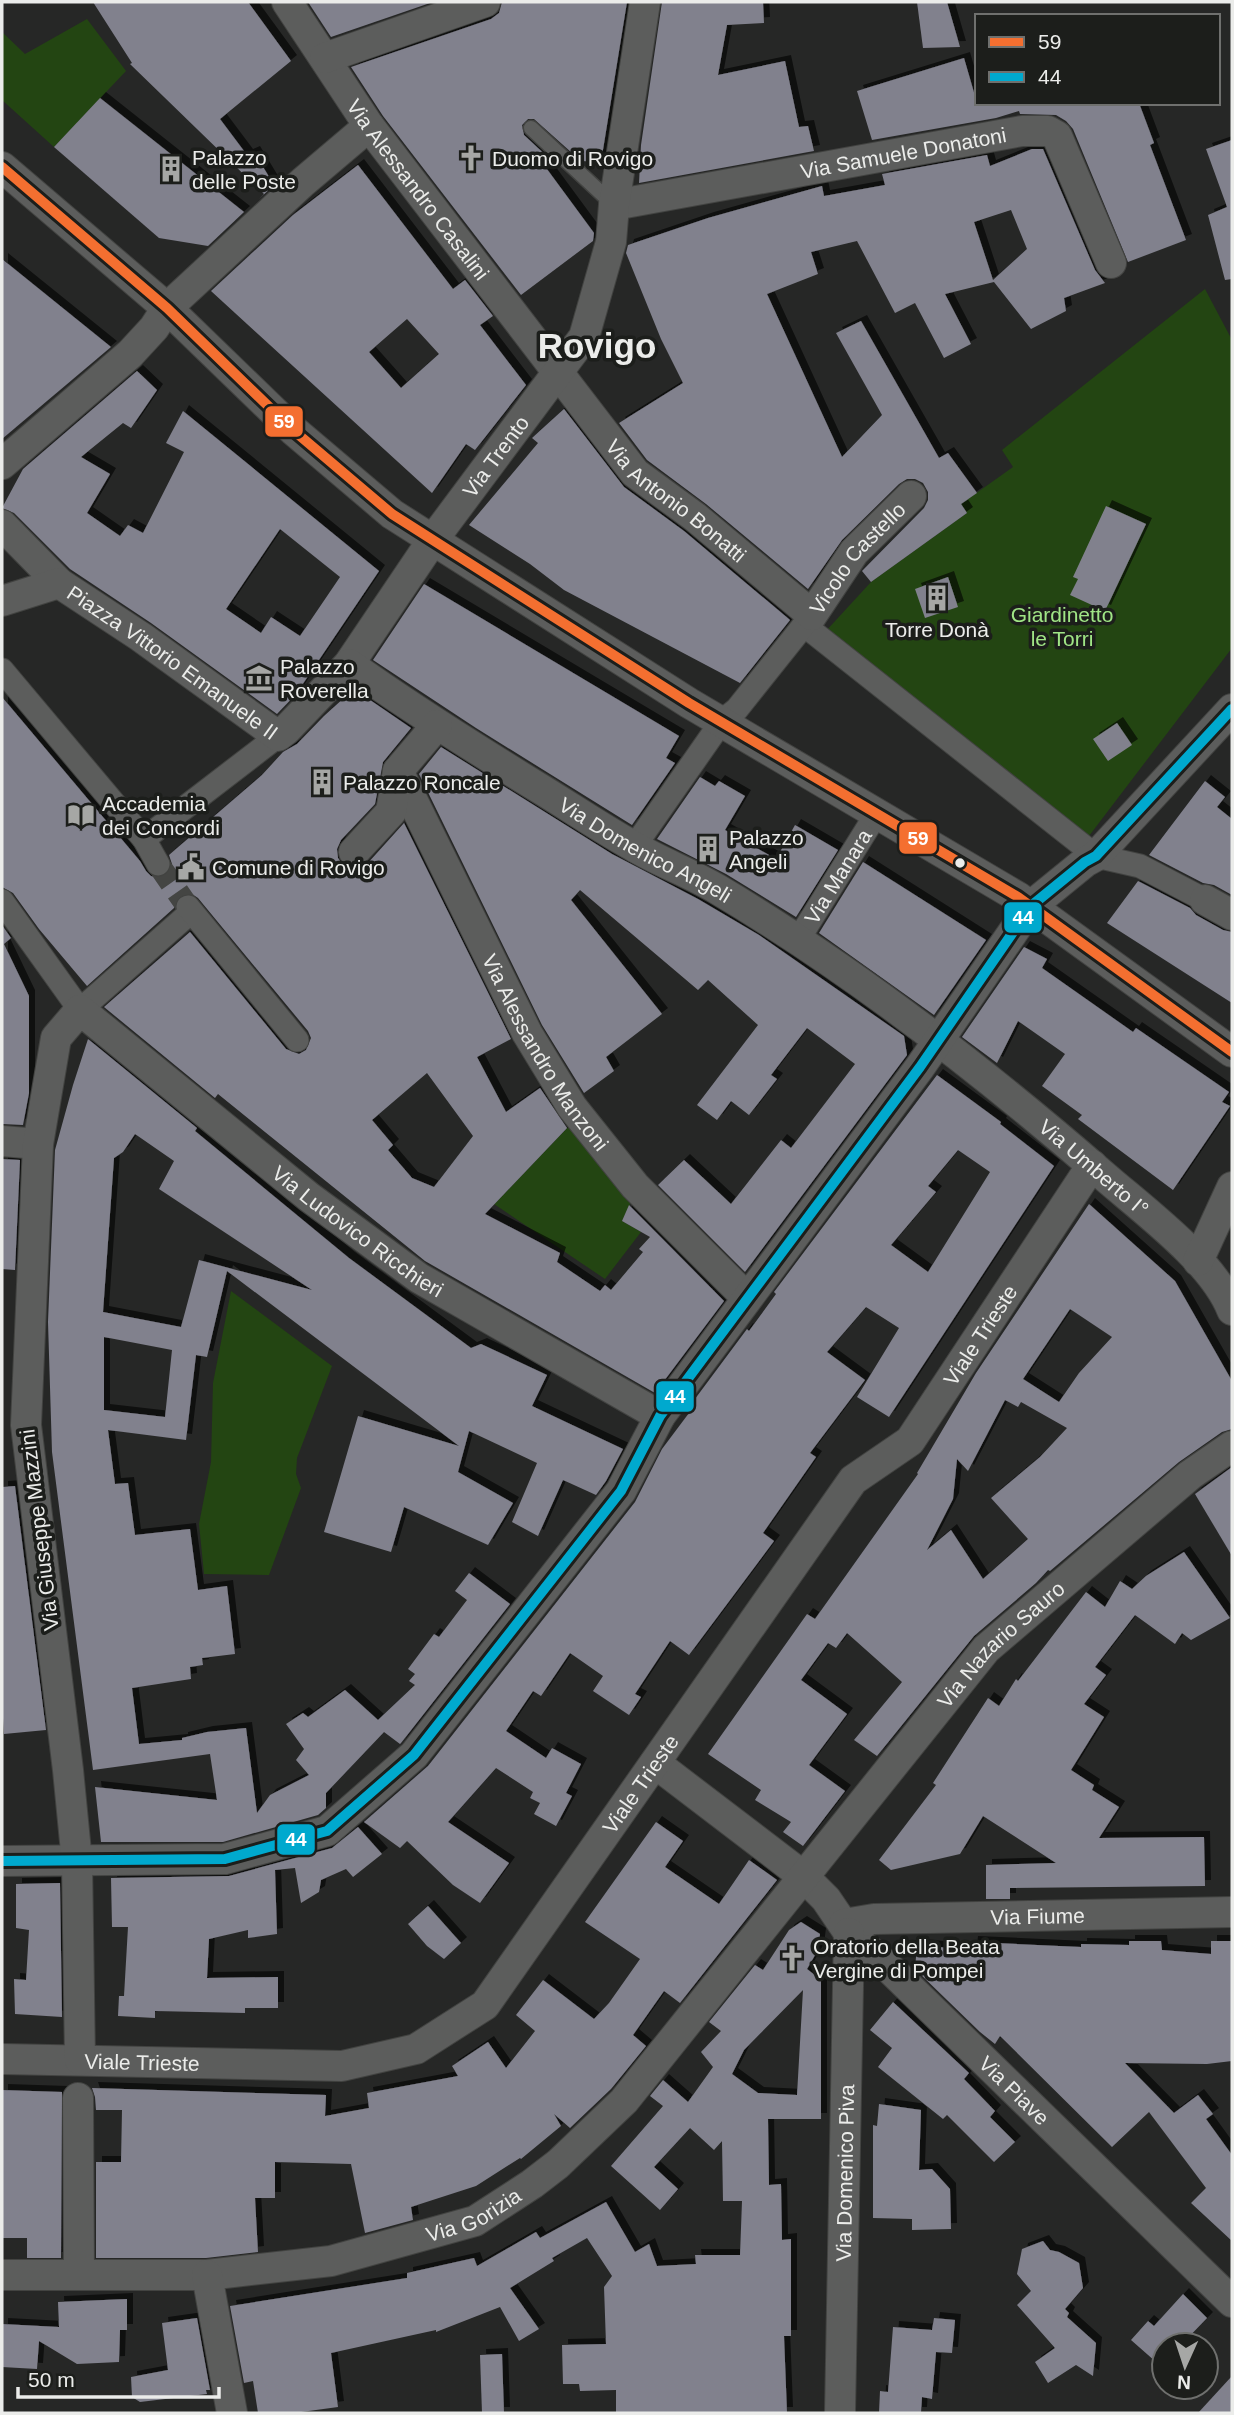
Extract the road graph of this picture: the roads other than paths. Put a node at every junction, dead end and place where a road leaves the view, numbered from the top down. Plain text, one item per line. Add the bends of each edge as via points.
1 (287, 2) edge
2 (485, 2) edge
3 (645, 2) edge
4 (325, 58) junction
5 (369, 126) junction
6 (531, 128) dead end
7 (2, 167) edge
8 (614, 205) junction
9 (1111, 263) dead end
10 (167, 308) junction
11 (558, 372) junction
12 (2, 464) edge
13 (911, 496) dead end
14 (2, 525) edge
15 (432, 541) junction
16 (59, 583) junction
17 (2, 601) edge
18 (808, 620) junction
19 (349, 664) junction
20 (2, 670) edge
21 (1232, 709) edge
22 (722, 721) junction
23 (437, 725) junction
24 (278, 736) junction
25 (398, 771) junction
26 (877, 813) junction
27 (144, 839) junction
28 (634, 847) junction
29 (354, 852) dead end
30 (1096, 856) junction
31 (158, 864) tunnel mouth
32 (1205, 900) joint
33 (2, 901) edge
34 (1031, 906) junction
35 (1232, 915) edge
36 (798, 940) junction
37 (80, 1010) junction
38 (939, 1039) junction
39 (297, 1041) dead end
40 (1232, 1052) edge
41 (2, 1141) edge
42 (38, 1144) junction
43 (1092, 1165) junction
44 (1232, 1187) edge
45 (1198, 1261) junction
46 (1230, 1296) edge
47 (747, 1298) junction
48 (660, 1416) junction
49 (14, 1427) edge
50 (1232, 1446) edge
51 (655, 1763) junction
52 (2, 1861) edge
53 (76, 1862) junction
54 (803, 1876) junction
55 (1232, 1912) edge
56 (847, 1929) junction
57 (2, 2059) edge
58 (80, 2060) junction
59 (78, 2098) dead end
60 (79, 2274) junction
61 (2, 2275) edge
62 (207, 2275) junction
63 (1232, 2302) edge
64 (232, 2413) edge
65 (839, 2413) edge

1 - 4 street, Via Alessandro Casalini
2 - 4 street
3 - 8 street, Via Trento
4 - 5 street, Via Alessandro Casalini
5 - 10 street
5 - 11 street, Via Alessandro Casalini
6 - 8 lane
7 - 10 street
8 - 9 street, Via Samuele Donatoni via 962,141 1048,131 1057,136
8 - 11 street, Via Trento via 611,242 584,337
10 - 12 street via 130,354
10 - 15 street via 293,430 392,514
11 - 15 street, Via Trento
11 - 18 street, Via Antonio Bonatti via 635,473 695,517
13 - 18 street, Vicolo Castello via 854,552
14 - 16 street, Piazza Vittorio Emanuele II
15 - 19 street, Via Trento
15 - 22 street
16 - 17 street, Piazza Vittorio Emanuele II
16 - 24 street, Piazza Vittorio Emanuele II
18 - 22 street via 737,709
18 - 30 street
19 - 23 street, Via Domenico Angeli
19 - 24 street, Via Trento
20 - 27 street
21 - 30 street
22 - 26 street
22 - 28 street
23 - 25 street
23 - 28 street, Via Domenico Angeli
24 - 27 street, Piazza Vittorio Emanuele II
25 - 29 street via 391,812
25 - 47 street, Via Alessandro Manzoni via 527,1033 572,1107 635,1186
26 - 34 street
26 - 36 street, Via Manara
27 - 31 street
28 - 36 street, Via Domenico Angeli via 715,887
30 - 32 street via 1140,866
30 - 34 street
32 - 35 street
33 - 37 street
34 - 38 street
34 - 40 street
36 - 38 street, Via Domenico Angeli
37 - 39 street via 190,909
37 - 42 street, Via Giuseppe Mazzini via 56,1038
37 - 48 street, Via Ludovico Ricchieri via 309,1197 419,1278
38 - 43 street, Via Umberto I°
38 - 47 street
41 - 42 street
42 - 49 street, Via Giuseppe Mazzini
43 - 45 street, Via Umberto I°
43 - 51 street, Viale Trieste via 910,1441 853,1479
44 - 45 street
45 - 46 street, Via Umberto I°
47 - 48 street
48 - 53 street via 621,1491 414,1755 327,1831 225,1859
49 - 53 street, Via Giuseppe Mazzini via 68,1770
50 - 54 street, Via Nazario Sauro via 1190,1475 986,1649
51 - 54 street, Via Piave
51 - 58 street, Viale Trieste via 485,2005 416,2049 342,2066
52 - 53 street
53 - 58 street, Via Giuseppe Mazzini
54 - 56 street, Via Piave via 827,1899
54 - 62 street, Via Gorizia via 624,2101 532,2184 475,2221 331,2261
55 - 56 street, Via Fiume via 874,1919
56 - 63 street, Via Piave
56 - 65 street, Via Domenico Piva
57 - 58 street, Viale Trieste
59 - 60 street
60 - 61 street, Via Gorizia
60 - 62 street, Via Gorizia
62 - 64 street

